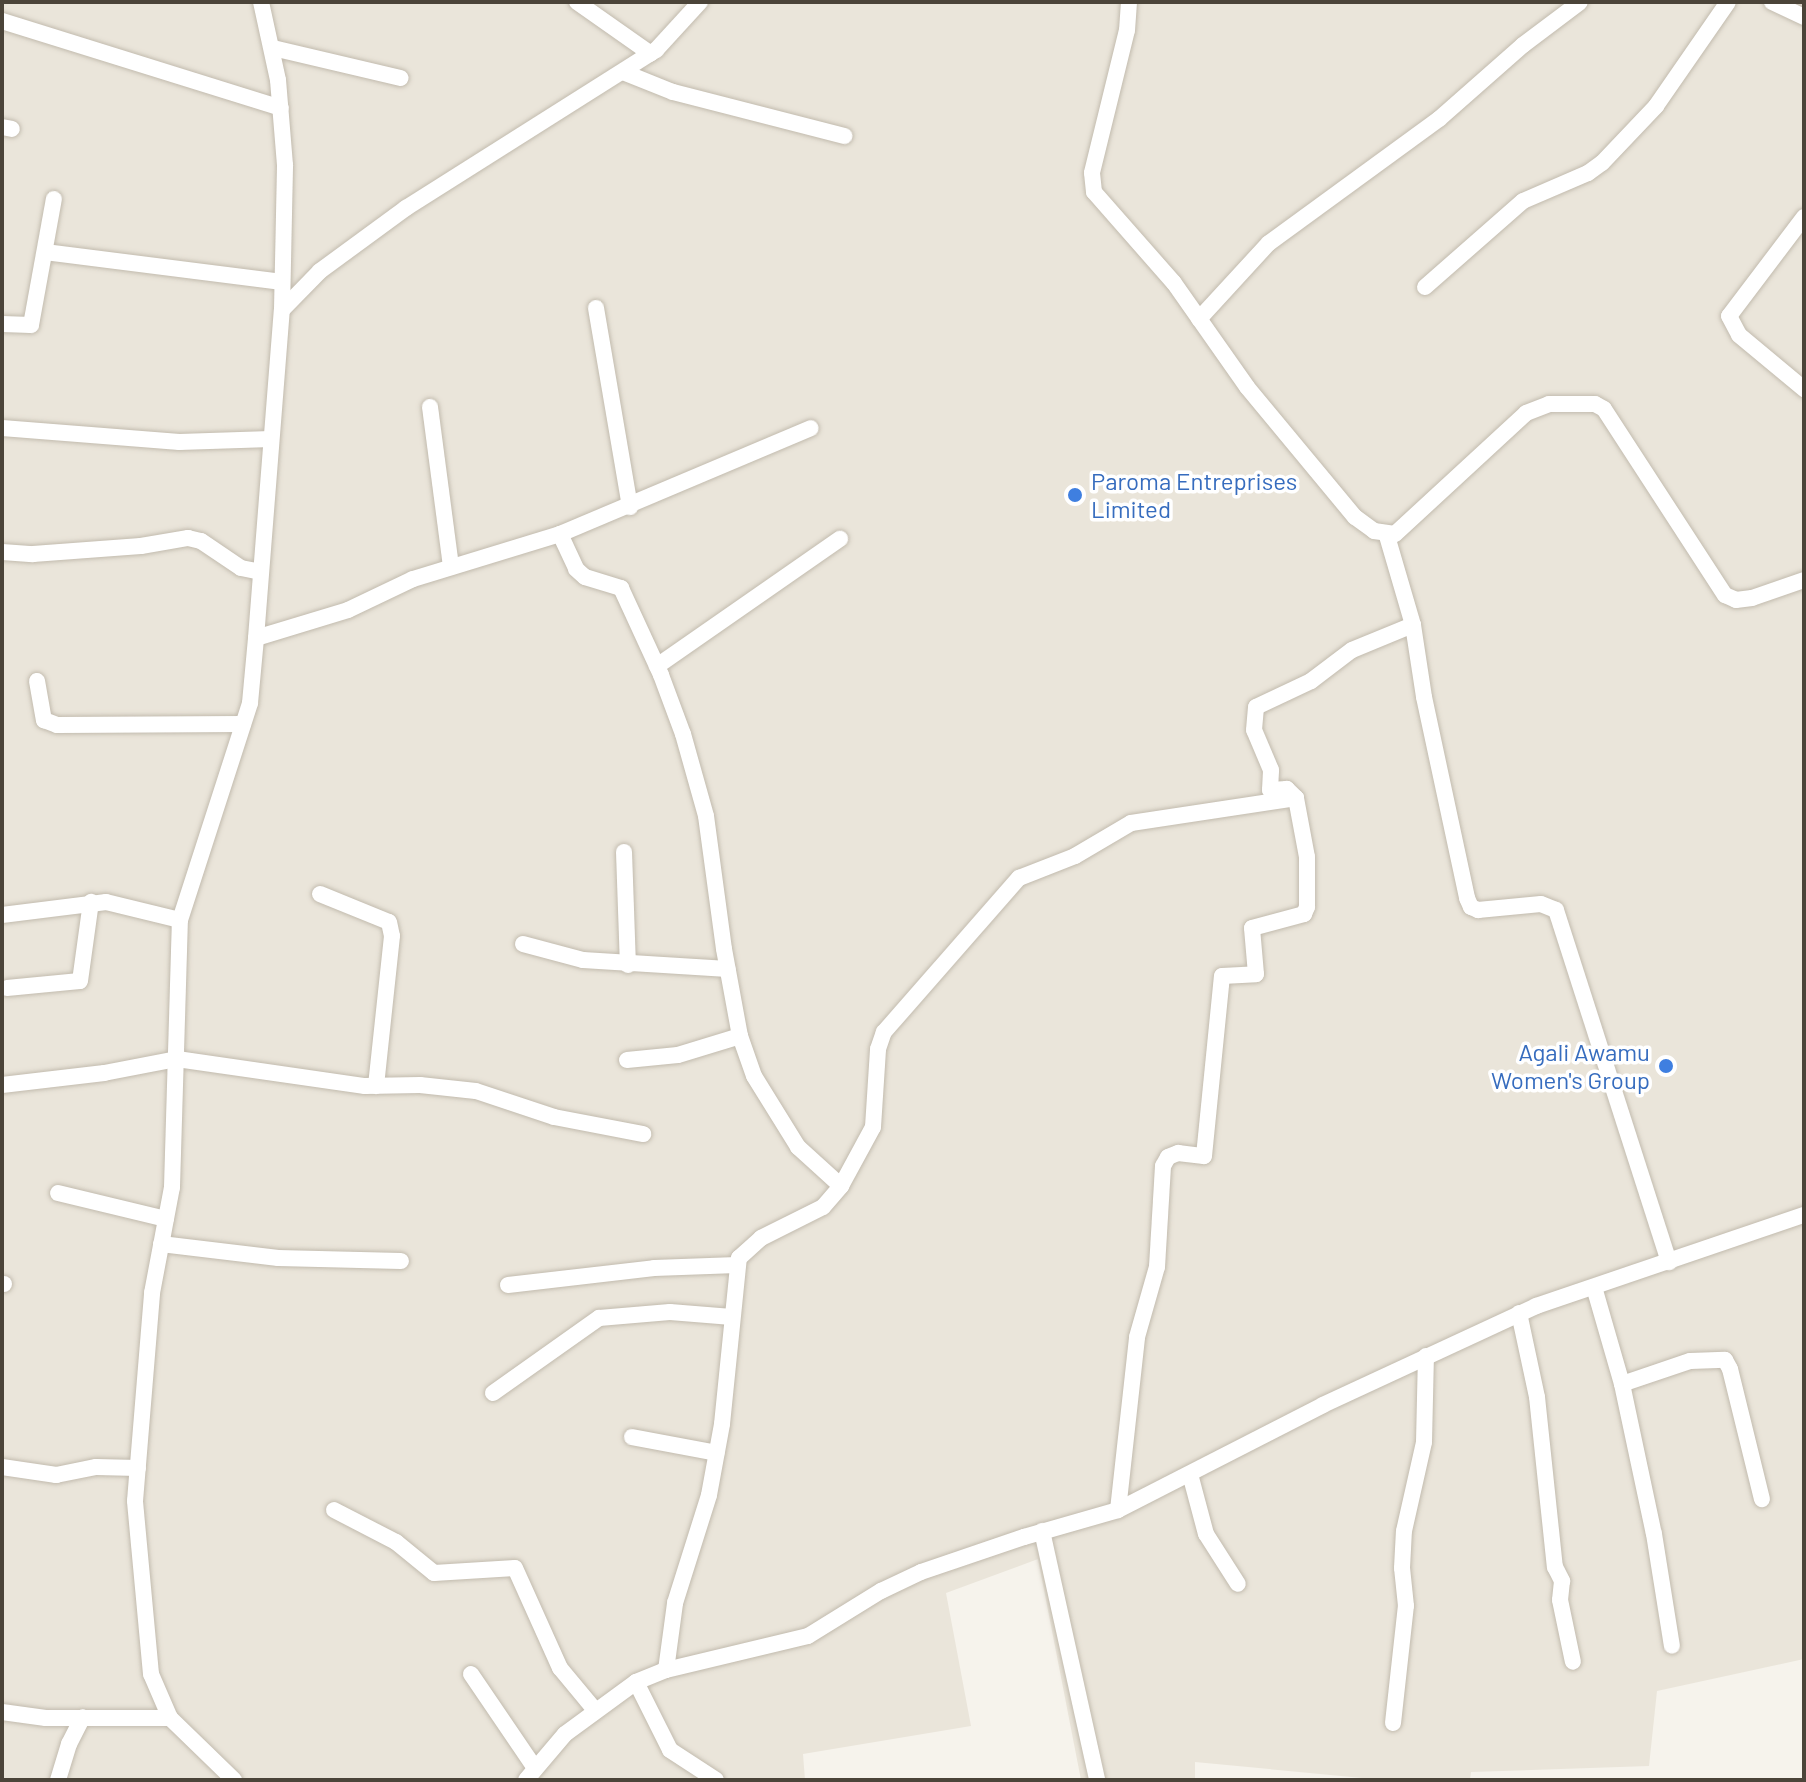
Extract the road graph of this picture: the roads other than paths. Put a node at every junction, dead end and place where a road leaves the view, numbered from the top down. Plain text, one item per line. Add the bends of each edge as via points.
1 (261, 2) edge
2 (577, 2) edge
3 (700, 2) edge
4 (1129, 2) edge
5 (1580, 2) edge
6 (1728, 2) edge
7 (1772, 2) edge
8 (1804, 17) edge
9 (2, 21) edge
10 (273, 48) junction
11 (651, 54) junction
12 (623, 72) junction
13 (401, 78) dead end
14 (281, 108) junction
15 (844, 136) dead end
16 (54, 199) dead end
17 (1804, 217) edge
18 (45, 252) junction
19 (282, 282) junction
20 (1425, 287) dead end
21 (596, 308) dead end
22 (282, 310) junction
23 (1199, 319) junction
24 (2, 324) edge
25 (1804, 389) edge
26 (430, 407) dead end
27 (2, 428) edge
28 (811, 428) dead end
29 (271, 439) junction
30 (630, 507) junction
31 (560, 534) junction
32 (1387, 536) junction
33 (840, 539) dead end
34 (2, 552) edge
35 (451, 567) junction
36 (261, 572) junction
37 (1804, 580) edge
38 (1413, 625) junction
39 (256, 638) junction
40 (657, 666) junction
41 (37, 681) dead end
42 (243, 724) junction
43 (1296, 798) junction
44 (624, 852) dead end
45 (320, 894) dead end
46 (91, 902) junction
47 (2, 915) edge
48 (180, 920) junction
49 (523, 944) dead end
50 (628, 965) junction
51 (728, 969) junction
52 (7, 988) dead end
53 (740, 1036) junction
54 (177, 1059) junction
55 (627, 1060) dead end
56 (2, 1085) edge
57 (376, 1086) junction
58 (643, 1134) dead end
59 (841, 1186) junction
60 (58, 1193) dead end
61 (1804, 1215) edge
62 (166, 1219) junction
63 (161, 1244) junction
64 (401, 1261) dead end
65 (1669, 1262) junction
66 (737, 1265) junction
67 (508, 1285) dead end
68 (1594, 1287) junction
69 (1519, 1313) junction
70 (732, 1317) junction
71 (1426, 1356) junction
72 (1622, 1384) junction
73 (493, 1393) dead end
74 (632, 1437) dead end
75 (717, 1453) junction
76 (2, 1467) edge
77 (138, 1468) junction
78 (1190, 1474) junction
79 (1762, 1499) dead end
80 (334, 1510) dead end
81 (1118, 1510) junction
82 (1042, 1531) junction
83 (1238, 1584) dead end
84 (1672, 1646) dead end
85 (1573, 1662) dead end
86 (666, 1670) junction
87 (471, 1674) dead end
88 (636, 1682) junction
89 (595, 1710) junction
90 (2, 1712) edge
91 (83, 1717) junction
92 (170, 1718) junction
93 (1393, 1723) dead end
94 (530, 1774) edge
95 (230, 1778) edge
96 (58, 1780) edge
97 (716, 1780) edge
98 (1097, 1780) edge

1 - 10 street
2 - 11 street
3 - 11 street
4 - 23 street via 1092,173 1094,192
5 - 23 street via 1439,119 1269,243
6 - 20 street via 1656,106 1602,163 1523,201
7 - 8 street
9 - 14 street
10 - 13 street
10 - 14 street
11 - 12 street
12 - 15 street via 673,92
12 - 22 street via 406,208 320,271
14 - 19 street
16 - 18 street
17 - 25 street via 1729,316 1739,335
18 - 19 street
18 - 24 street via 31,325
19 - 22 street
21 - 30 street
22 - 29 street
23 - 32 street via 1308,465 1355,517
26 - 35 street
27 - 29 street via 179,442
28 - 30 street
29 - 36 street
30 - 31 street
31 - 35 street
31 - 40 street via 585,577 621,588
32 - 37 street via 1526,413 1549,404 1580,403 1604,409 1725,595 1752,598
32 - 38 street
33 - 40 street
34 - 36 street via 141,546 188,538 209,545 241,568
35 - 39 street via 348,610
36 - 39 street
38 - 43 street via 1352,650 1311,681 1256,707 1254,730 1271,770 1270,790 1287,789
38 - 65 street via 1467,898 1478,910 1541,904 1556,910
39 - 42 street
40 - 51 street via 706,816
41 - 42 street via 44,720 57,725
42 - 48 street
43 - 59 street via 1131,823 1075,856 1019,878 884,1032 878,1049 873,1127
43 - 81 street via 1307,857 1307,907 1304,914 1252,928 1256,974 1222,976 1204,1156 1178,1153 1163,1166 1157,1267 1137,1337
44 - 50 street
45 - 57 street via 389,922 392,936
46 - 47 street
46 - 48 street
46 - 52 street via 80,981
48 - 54 street
49 - 50 street
50 - 51 street
51 - 53 street
53 - 55 street via 678,1055
53 - 59 street via 775,1113 798,1147
54 - 56 street
54 - 57 street
54 - 62 street
57 - 58 street via 476,1091 554,1117
59 - 66 street via 823,1207 750,1245
60 - 62 street
61 - 65 street
62 - 63 street
63 - 64 street via 278,1258
63 - 77 street via 150,1308
65 - 68 street
66 - 67 street via 654,1268
66 - 70 street
68 - 69 street
68 - 72 street
69 - 71 street
69 - 85 street via 1537,1397 1555,1567 1562,1581 1560,1600
70 - 73 street via 670,1312 599,1318
70 - 75 street
71 - 78 street
71 - 93 street via 1424,1442 1404,1531 1406,1606
72 - 79 street via 1690,1361 1725,1360
72 - 84 street
74 - 75 street
75 - 86 street via 675,1603
76 - 77 street via 56,1475 96,1467
77 - 92 street via 135,1501 151,1674
78 - 81 street
78 - 83 street via 1206,1534
80 - 89 street via 396,1542 434,1573 515,1568 560,1668
81 - 82 street
82 - 86 street via 921,1572 808,1636
82 - 98 street
86 - 88 street
87 - 94 street
88 - 89 street
88 - 97 street via 670,1750
89 - 94 street
90 - 91 street
91 - 92 street
91 - 96 street
92 - 95 street

